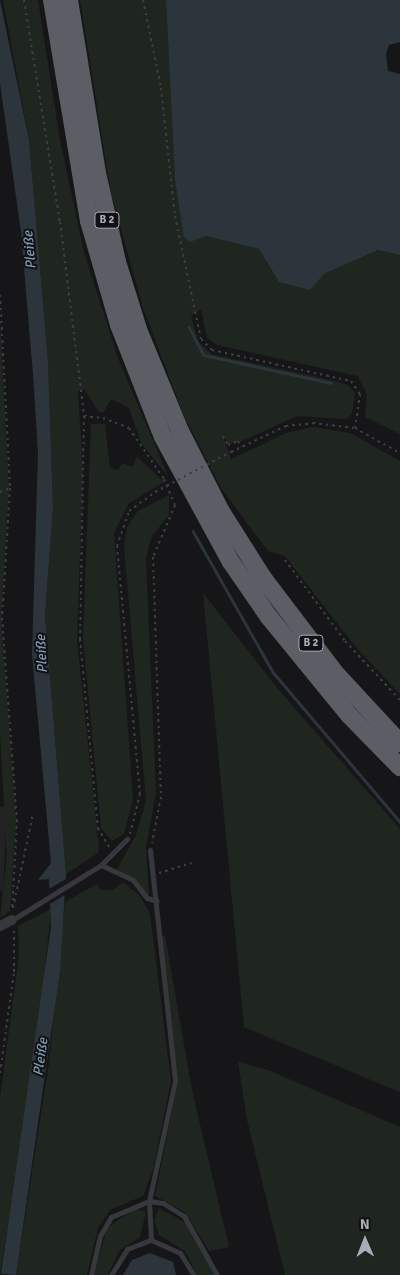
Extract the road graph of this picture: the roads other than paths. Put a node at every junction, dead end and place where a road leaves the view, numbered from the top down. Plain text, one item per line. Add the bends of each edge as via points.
1 (52, 0) edge
2 (69, 0) edge
3 (400, 743) edge
4 (400, 767) edge
5 (127, 839) road end
6 (150, 850) road end
7 (101, 865) junction
8 (157, 902) junction
9 (12, 916) joint
10 (0, 926) edge
11 (148, 1201) junction
12 (151, 1240) junction
13 (91, 1275) edge
14 (111, 1275) edge
15 (194, 1275) edge
16 (217, 1275) edge

1 - 4 highway, B 2 via 89,221 119,325 164,437 231,562 269,617 349,715
2 - 3 highway, B 2 via 93,156 117,262 139,332 180,431 220,510 263,578 335,673
5 - 7 lane
6 - 8 lane via 156,874
7 - 8 lane via 133,880 147,898
7 - 9 lane
8 - 11 lane via 175,1081
9 - 10 street
11 - 12 lane
11 - 13 lane via 112,1217 100,1236
11 - 16 lane via 163,1204 184,1216
12 - 14 lane via 127,1249
12 - 15 lane via 180,1253

